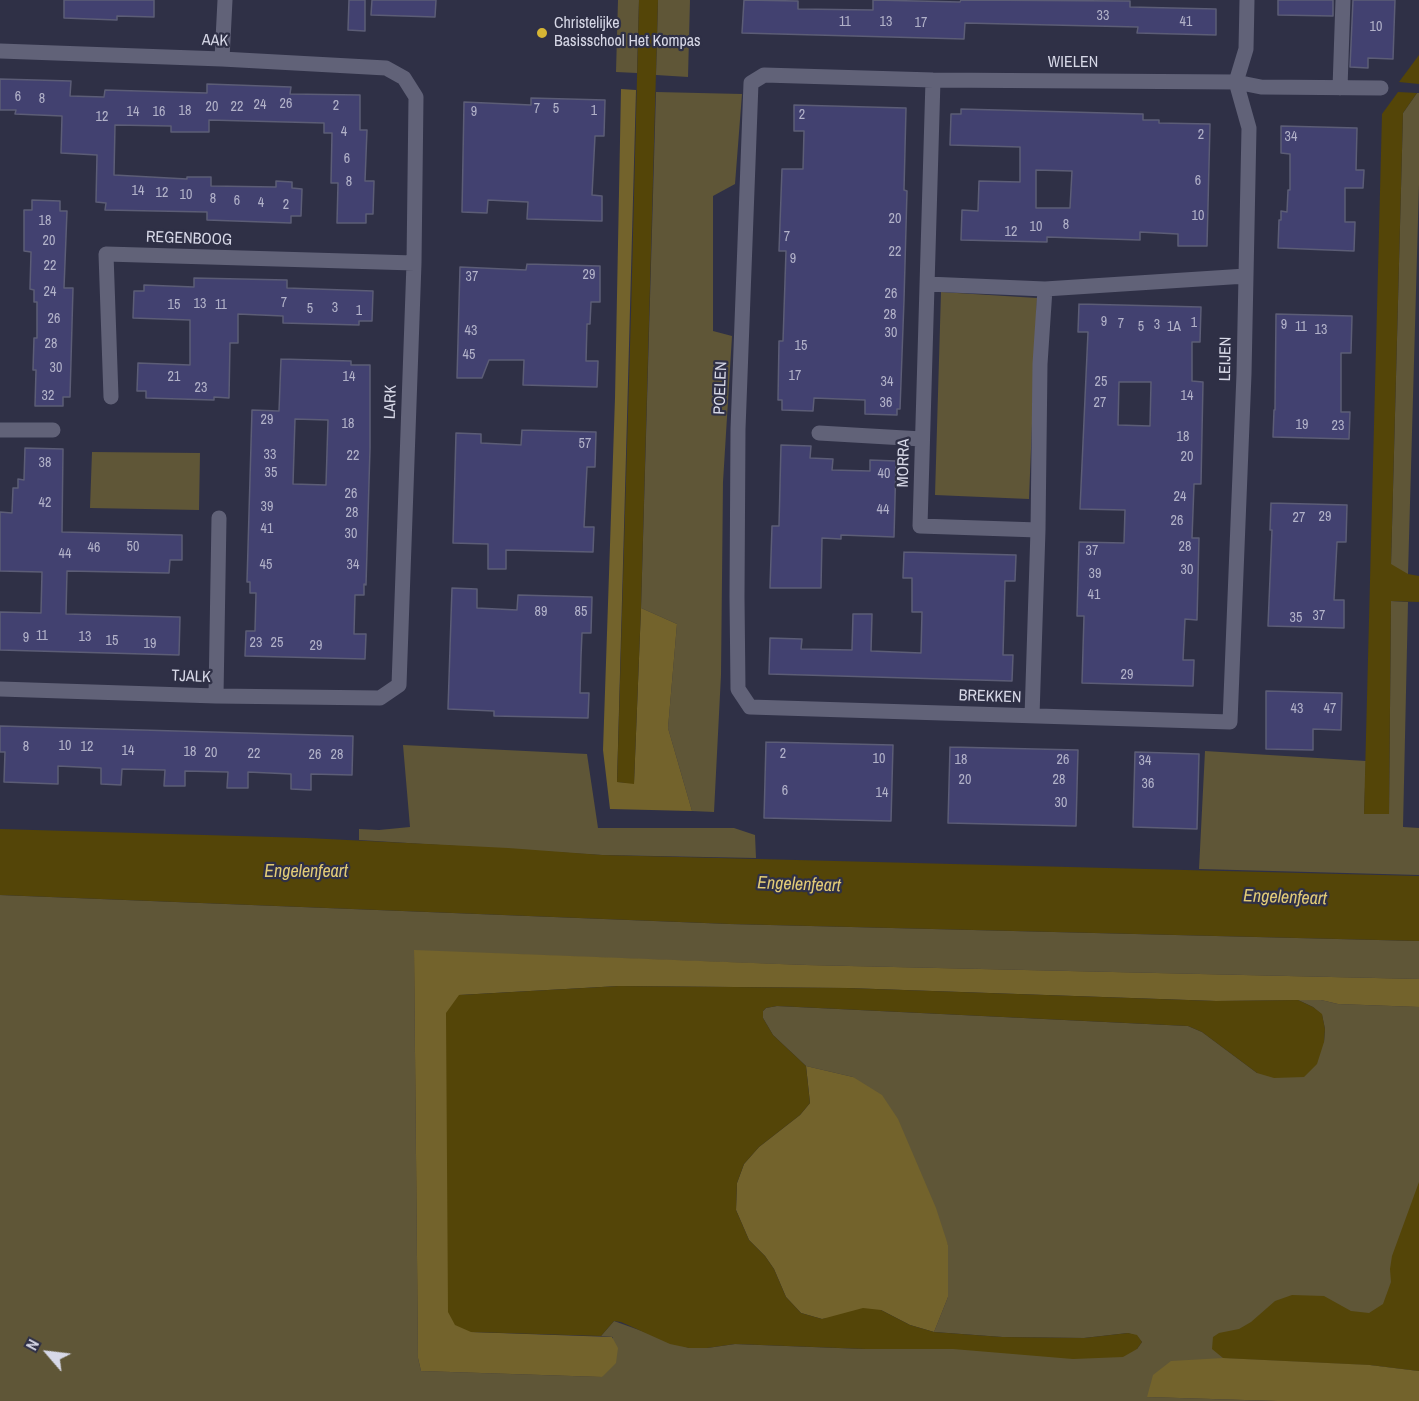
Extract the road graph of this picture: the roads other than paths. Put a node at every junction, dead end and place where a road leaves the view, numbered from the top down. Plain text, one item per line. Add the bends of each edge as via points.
1 (225, 0) edge
2 (1247, 0) edge
3 (1343, 0) edge
4 (0, 51) edge
5 (222, 59) junction
6 (764, 75) joint
7 (933, 80) junction
8 (1236, 82) junction
9 (1340, 88) junction
10 (1382, 88) dead end
11 (416, 97) joint
12 (414, 263) junction
13 (1246, 276) junction
14 (927, 284) junction
15 (1045, 289) junction
16 (111, 398) dead end
17 (0, 430) edge
18 (53, 430) dead end
19 (819, 433) dead end
20 (922, 439) junction
21 (219, 518) dead end
22 (1038, 530) junction
23 (0, 689) edge
24 (216, 696) junction
25 (380, 698) joint
26 (750, 707) joint
27 (1032, 716) junction
28 (1230, 722) joint

1 - 5 street
2 - 8 street via 1246,49
3 - 9 street
4 - 5 street, AAK
5 - 11 street, AAK via 386,68 404,78
6 - 7 street, WIELEN
6 - 26 street, POELEN via 751,83 738,429 738,689
7 - 8 street, WIELEN
7 - 14 street, MORRA
8 - 9 street, WIELEN via 1261,87
8 - 13 street, LEIJEN via 1249,128
9 - 10 street, WIELEN
11 - 12 street, LARK
12 - 16 street, REGENBOOG via 106,254
12 - 25 street, LARK via 399,685
13 - 15 street
13 - 28 street, LEIJEN
14 - 15 street
14 - 20 street, MORRA
15 - 22 street
17 - 18 street
19 - 20 street
20 - 22 street, MORRA via 920,526
21 - 24 street
22 - 27 street
23 - 24 street, TJALK
24 - 25 street, TJALK
26 - 27 street, BREKKEN
27 - 28 street, BREKKEN

